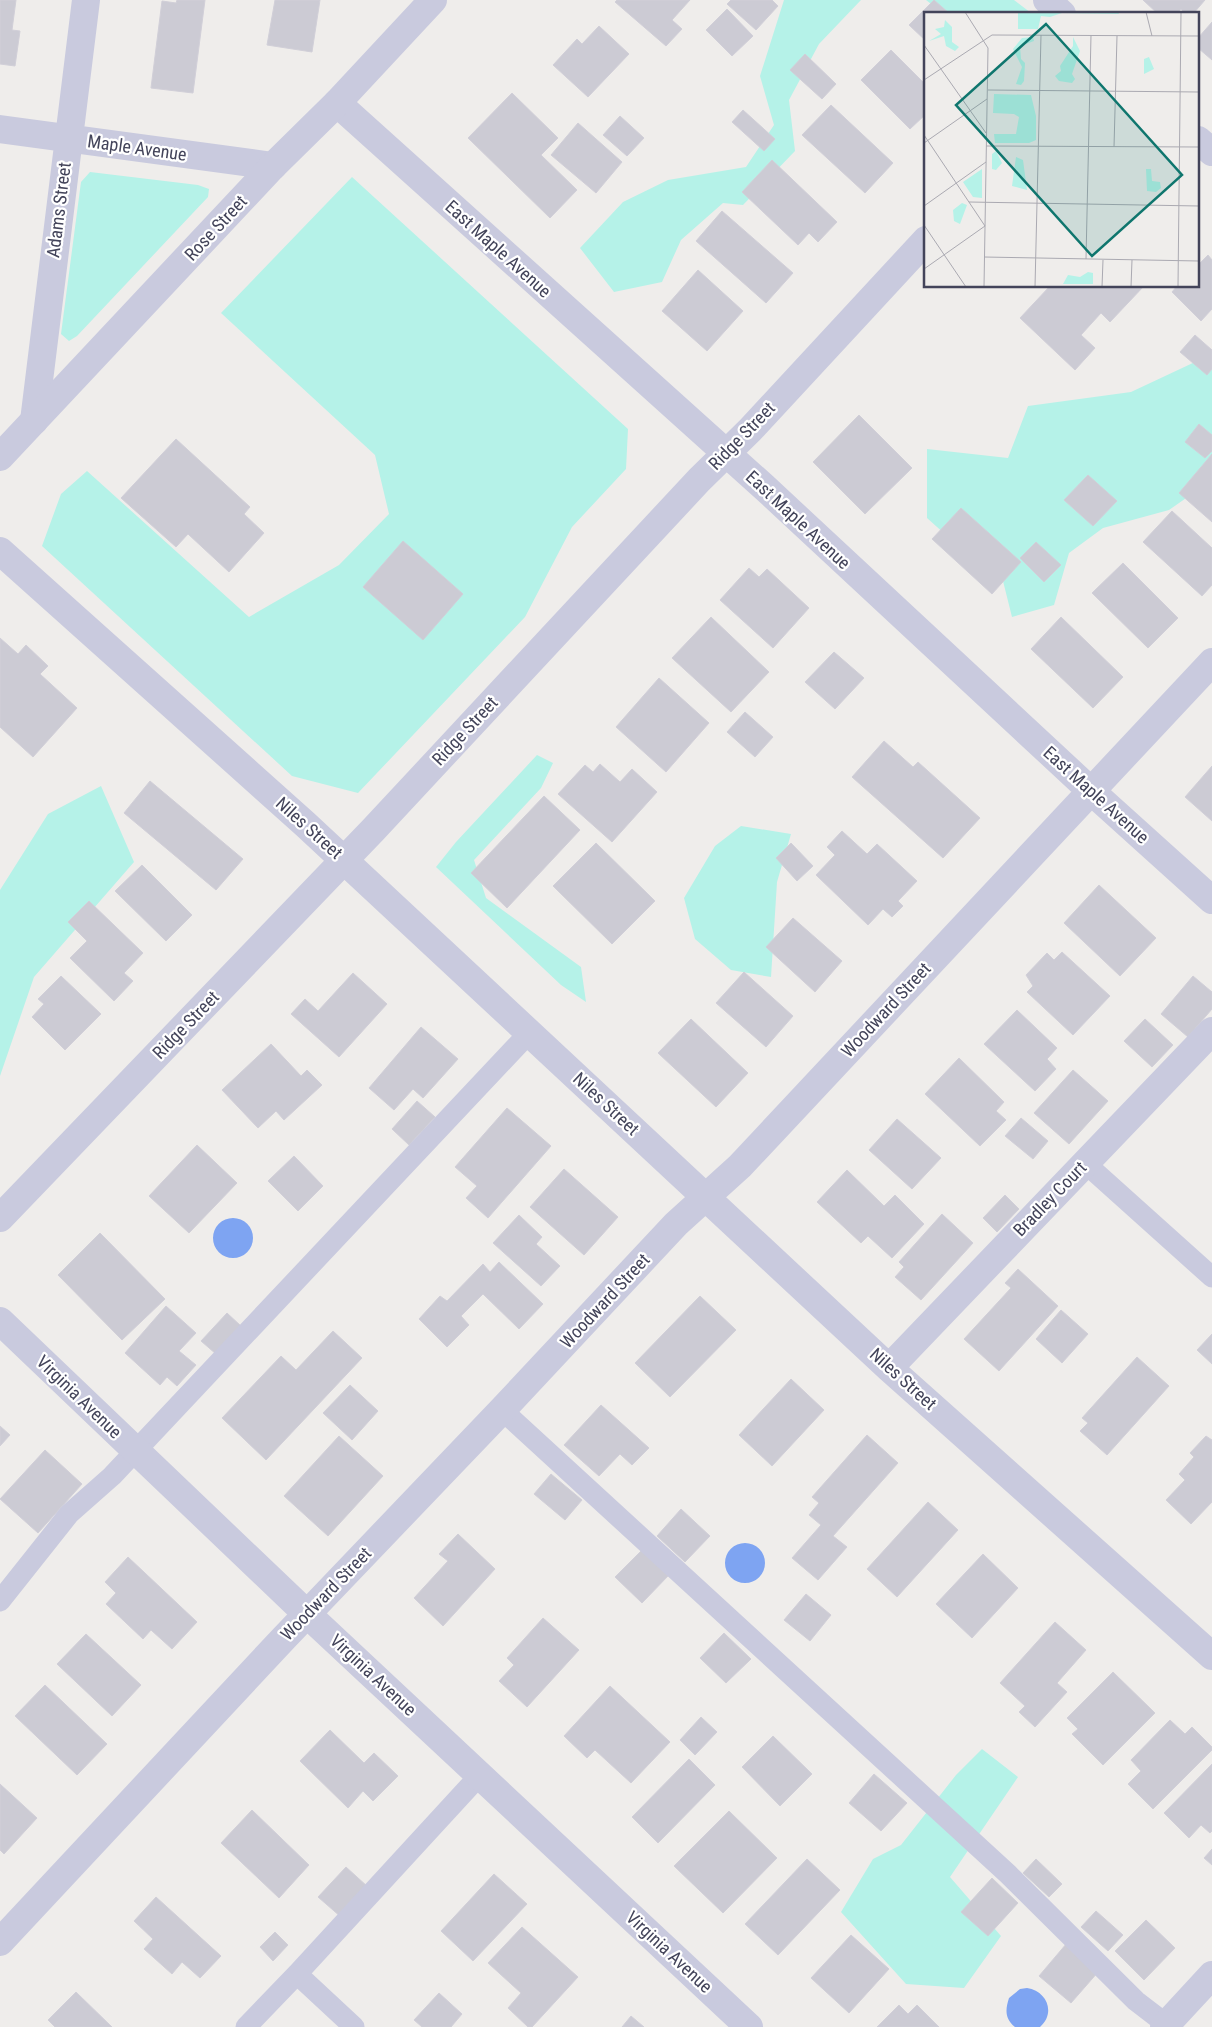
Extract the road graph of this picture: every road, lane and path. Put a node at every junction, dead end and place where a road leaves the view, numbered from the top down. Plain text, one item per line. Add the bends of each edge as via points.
1 (86, 0) edge
2 (433, 0) edge
3 (1047, 0) edge
4 (1060, 12) edge
5 (338, 102) junction
6 (0, 128) edge
7 (68, 138) junction
8 (1200, 142) edge
9 (1212, 152) edge
10 (273, 166) junction
11 (924, 242) edge
12 (34, 420) junction
13 (726, 454) junction
14 (0, 457) edge
15 (0, 551) edge
16 (1212, 662) edge
17 (1090, 791) junction
18 (344, 860) junction
19 (1212, 900) edge
20 (1212, 1031) edge
21 (529, 1033) junction
22 (1085, 1163) junction
23 (707, 1196) junction
24 (0, 1218) edge
25 (1212, 1277) edge
26 (0, 1322) edge
27 (889, 1368) junction
28 (502, 1410) junction
29 (135, 1450) junction
30 (0, 1601) edge
31 (307, 1614) junction
32 (1212, 1656) edge
33 (480, 1775) junction
34 (0, 1942) edge
35 (298, 1974) junction
36 (1212, 1975) edge
37 (1167, 2026) edge
38 (246, 2027) edge
39 (354, 2027) edge
40 (749, 2027) edge

1 - 7 street, Adams Street
2 - 5 street, Rose Street
3 - 4 street
5 - 10 street, Rose Street
5 - 13 street, East Maple Avenue
6 - 7 street, Maple Avenue
7 - 10 street, Maple Avenue
7 - 12 street, Adams Street
8 - 9 street
10 - 12 street, Rose Street
11 - 13 street, Ridge Street
12 - 14 street, Rose Street
13 - 17 street, East Maple Avenue
13 - 18 street, Ridge Street
15 - 18 street, Niles Street
16 - 17 street, Woodward Street
17 - 19 street, East Maple Avenue
17 - 23 street, Woodward Street via 740,1166
18 - 21 street, Niles Street
18 - 24 street, Ridge Street
20 - 22 street, Bradley Court
21 - 23 street, Niles Street
21 - 29 lane
22 - 25 lane
22 - 27 street, Bradley Court
23 - 27 street, Niles Street
23 - 28 street, Woodward Street via 676,1224
26 - 29 street, Virginia Avenue
27 - 32 street, Niles Street
28 - 31 street, Woodward Street
28 - 37 lane via 1008,1874 1136,2001
29 - 30 lane via 112,1476 69,1514
29 - 31 street, Virginia Avenue
31 - 33 street, Virginia Avenue
31 - 34 street, Woodward Street
33 - 35 lane
33 - 40 street, Virginia Avenue
35 - 38 lane
35 - 39 lane
36 - 37 street

